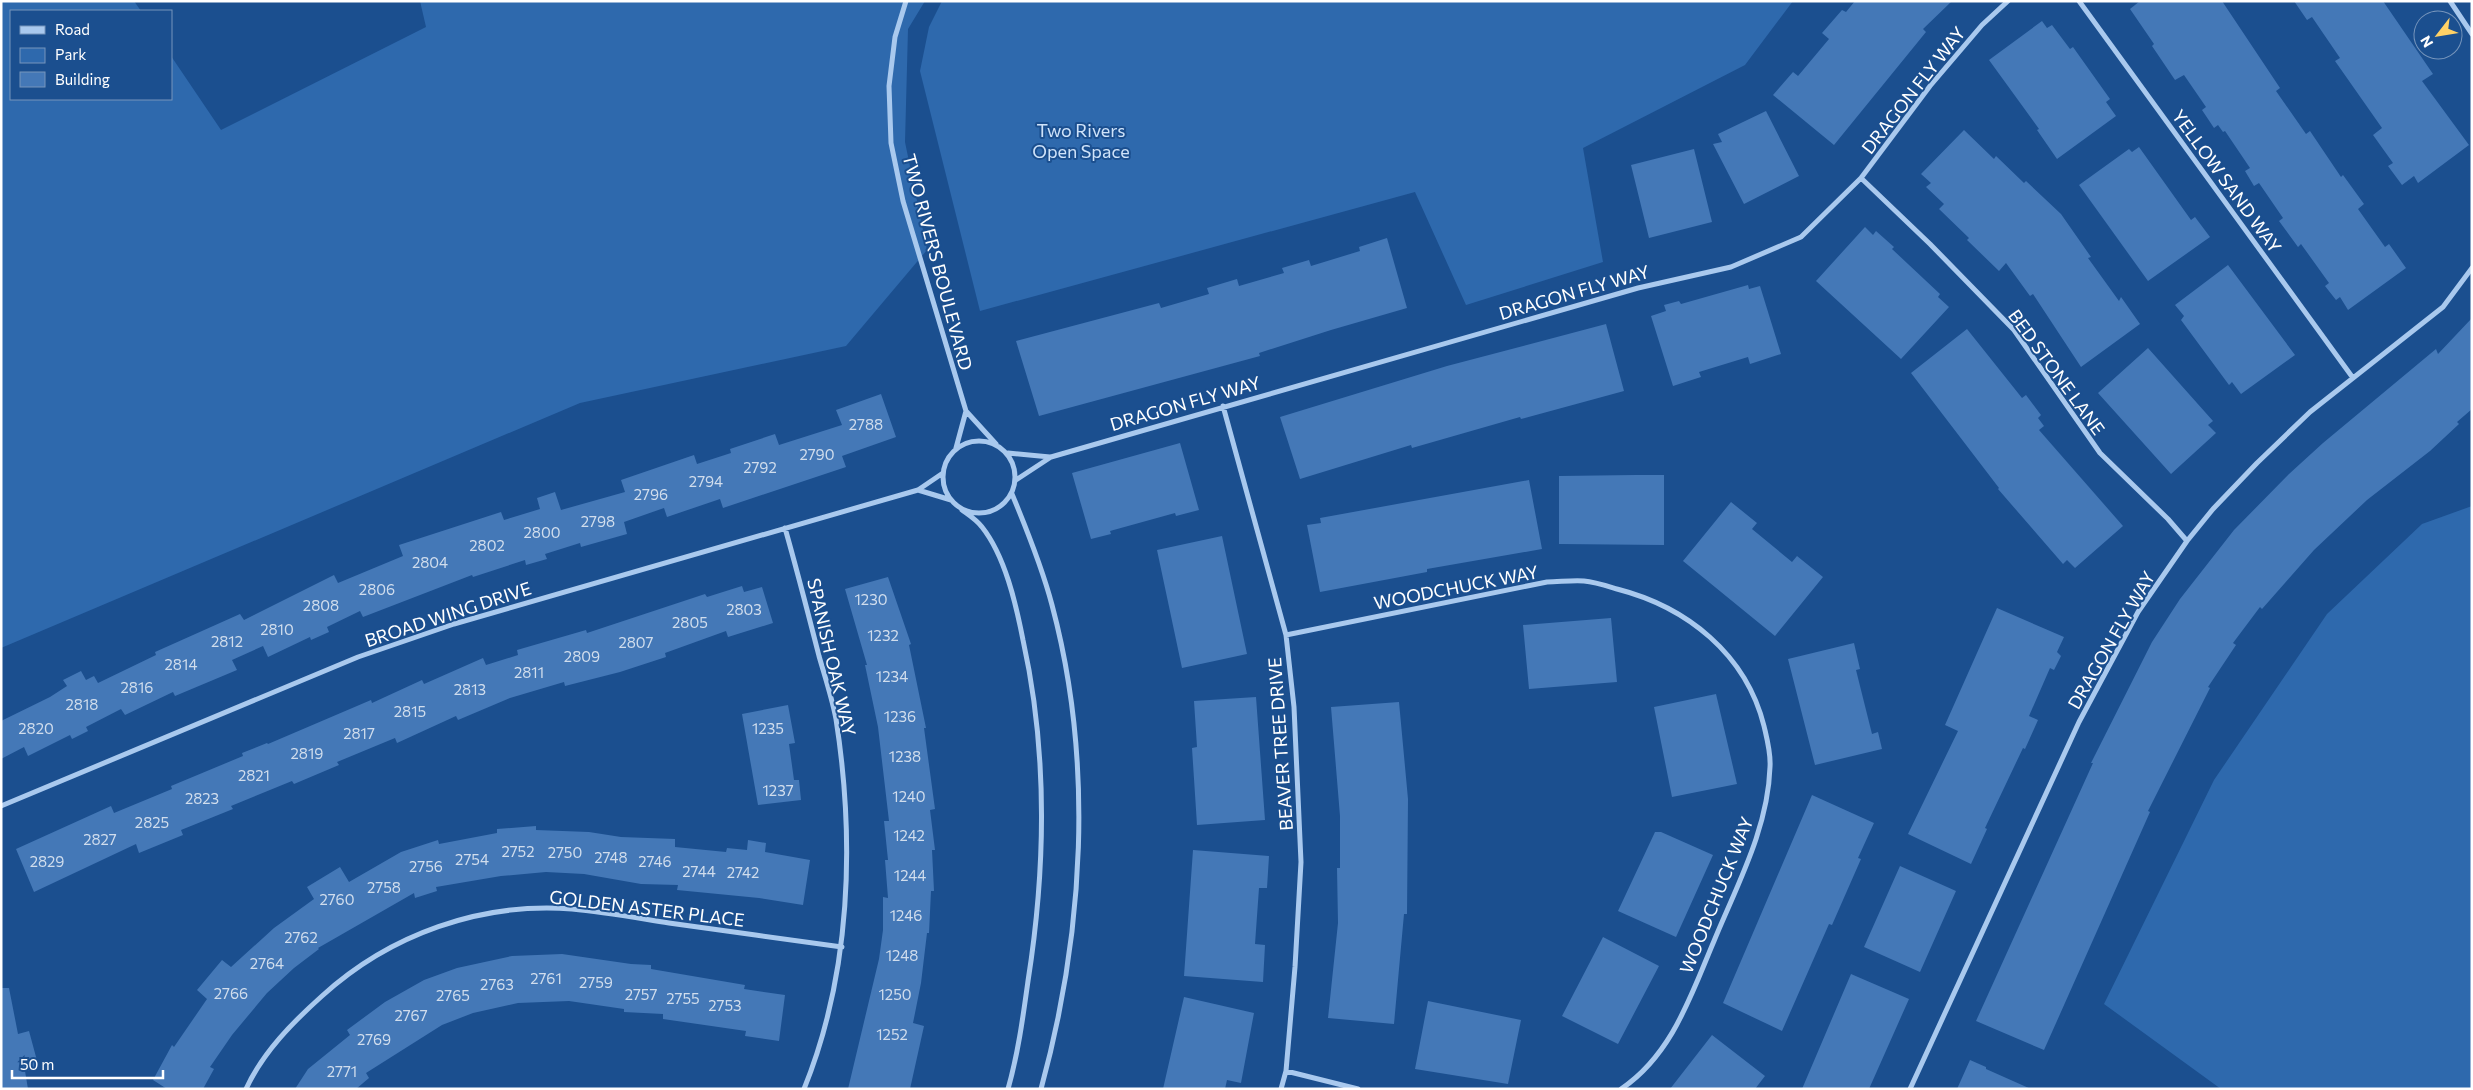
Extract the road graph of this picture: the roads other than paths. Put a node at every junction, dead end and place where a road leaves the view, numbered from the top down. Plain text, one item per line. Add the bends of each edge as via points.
1 (906, 1) edge
2 (2008, 1) edge
3 (2079, 1) edge
4 (2450, 1) edge
5 (2472, 34) edge
6 (1861, 178) junction
7 (2472, 268) edge
8 (2353, 378) junction
9 (1223, 406) junction
10 (966, 411) junction
11 (996, 444) junction
12 (956, 448) junction
13 (1008, 453) junction
14 (1051, 457) junction
15 (943, 474) junction
16 (1016, 480) junction
17 (918, 490) junction
18 (1012, 494) junction
19 (951, 500) junction
20 (962, 510) junction
21 (786, 528) junction
22 (2187, 541) junction
23 (1286, 635) junction
24 (1, 806) edge
25 (842, 947) junction
26 (1286, 1071) junction
27 (246, 1089) edge
28 (804, 1089) edge
29 (1008, 1089) edge
30 (1041, 1089) edge
31 (1281, 1089) edge
32 (1358, 1089) edge
33 (1621, 1089) edge
34 (1910, 1089) edge

1 - 10 street, TWO RIVERS BOULEVARD via 895,36 889,86 892,143 904,201
2 - 6 street, DRAGON FLY WAY via 1982,25 1930,86
3 - 8 street, YELLOW SAND WAY
4 - 5 street
6 - 9 street, DRAGON FLY WAY via 1801,237 1731,267 1638,288
6 - 22 street, BED STONE LANE via 2014,330 2100,453
7 - 8 street, DRAGON FLY WAY via 2443,307
8 - 22 street, DRAGON FLY WAY via 2310,412 2256,463
9 - 14 street, DRAGON FLY WAY
9 - 23 street, BEAVER TREE DRIVE
10 - 11 street, TWO RIVERS BOULEVARD
10 - 12 street
11 - 12 street via 983,440
11 - 13 street, TWO RIVERS BOULEVARD
12 - 15 street via 947,459
13 - 14 street, DRAGON FLY WAY
13 - 16 street via 1015,466
14 - 16 street, DRAGON FLY WAY
15 - 17 street, BROAD WING DRIVE
15 - 19 street via 944,488
16 - 18 street
17 - 19 street
17 - 21 street, BROAD WING DRIVE
18 - 20 street via 1003,505 990,512 976,514
18 - 30 street via 1052,604 1068,678 1076,743 1080,822 1076,887 1058,1012
19 - 20 street
20 - 29 street via 981,525 994,545 1017,609 1033,683 1040,751 1041,885 1024,1008
21 - 24 street, BROAD WING DRIVE via 454,624 358,657
21 - 25 street, SPANISH OAK WAY via 835,717 843,780 846,855
22 - 34 street, DRAGON FLY WAY via 2138,612 2079,722
23 - 26 street, BEAVER TREE DRIVE via 1294,708 1301,862
23 - 33 street, WOODCHUCK WAY via 1547,582 1586,581 1631,593 1672,609 1699,626 1730,658 1754,694 1767,740 1770,765 1759,833 1682,1017 1650,1064
25 - 27 street, GOLDEN ASTER PLACE via 572,909 518,908 473,915 419,934 375,955 337,982 274,1044
25 - 28 street, SPANISH OAK WAY via 830,1005
26 - 31 street, BEAVER TREE DRIVE
26 - 32 street

